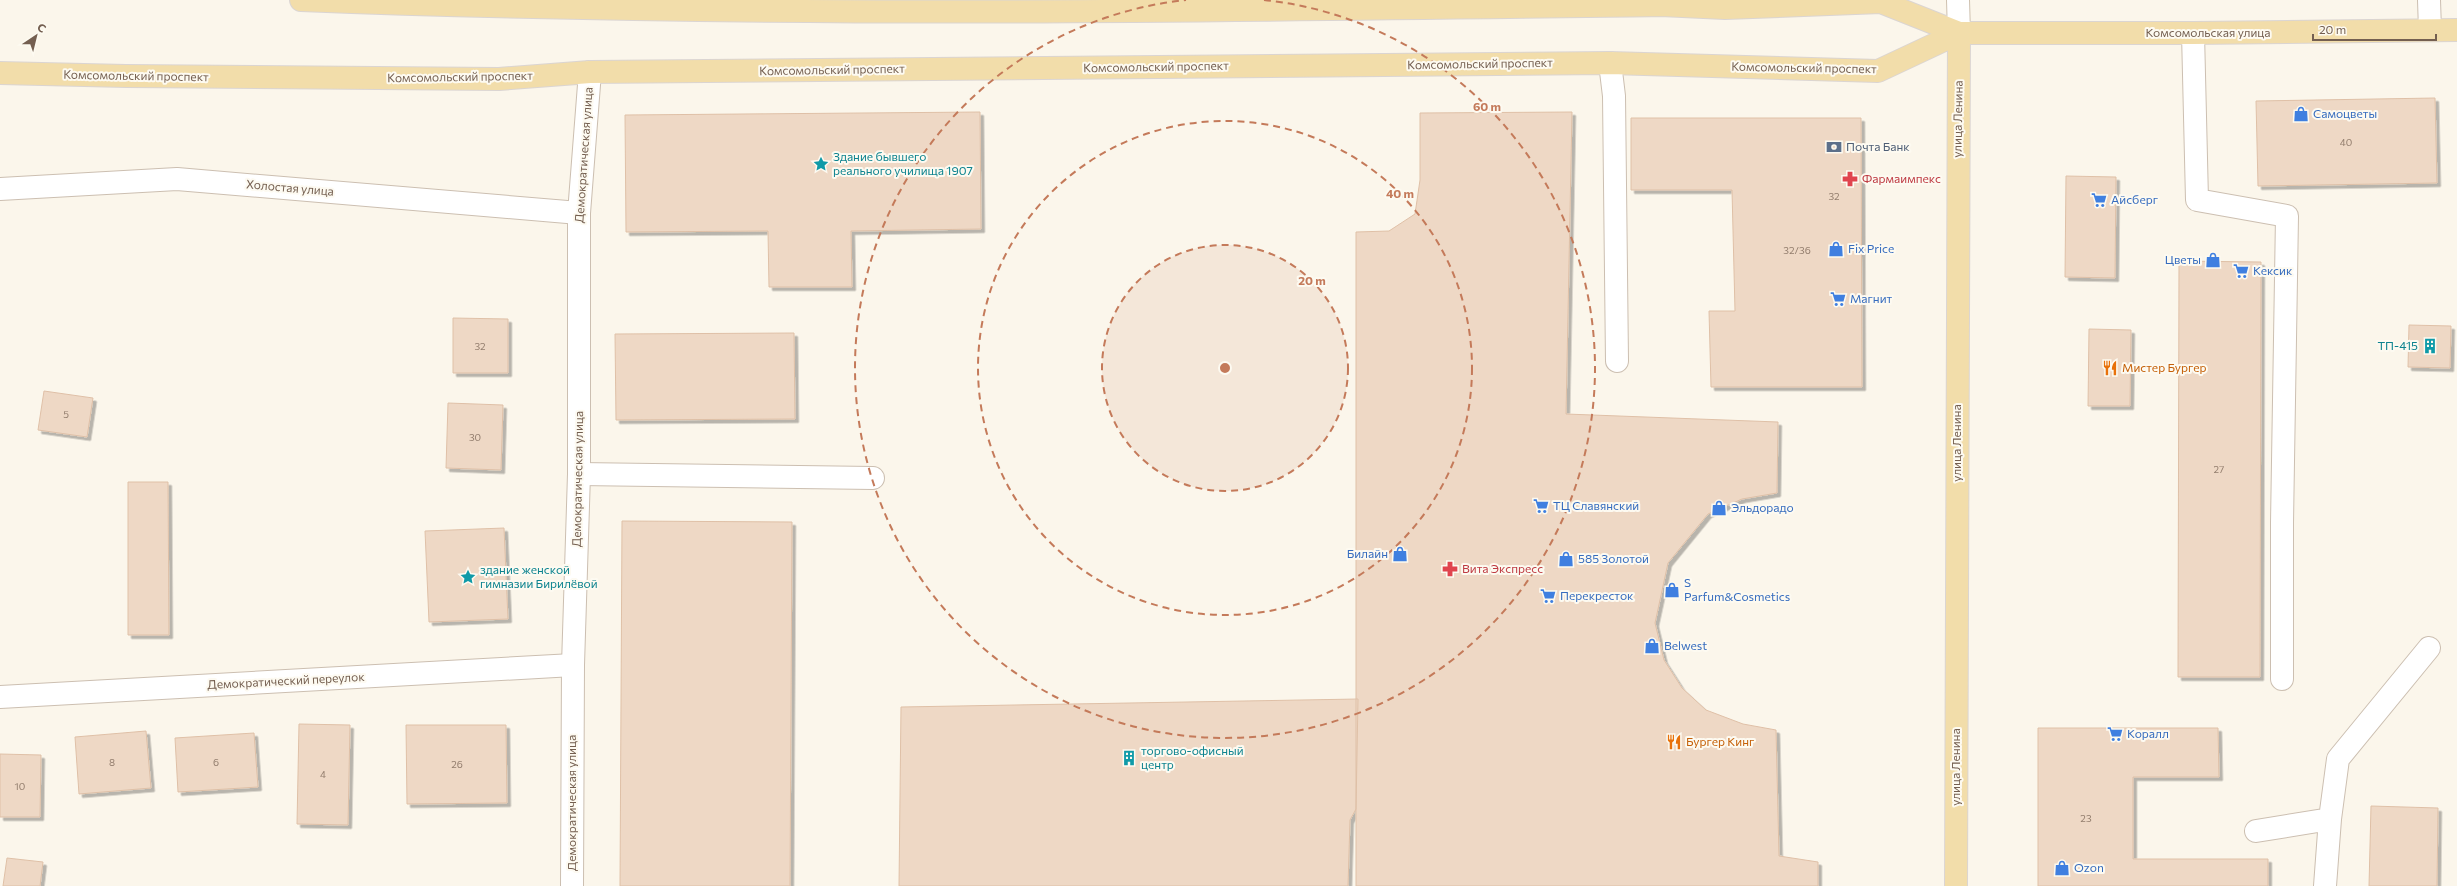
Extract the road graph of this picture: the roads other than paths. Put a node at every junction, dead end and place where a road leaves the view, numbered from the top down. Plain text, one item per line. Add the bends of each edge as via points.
1 (300, 0) edge
2 (1958, 0) edge
3 (2429, 0) edge
4 (583, 5) edge
5 (1050, 5) edge
6 (2430, 30) junction
7 (2457, 30) edge
8 (1959, 33) junction
9 (2193, 33) junction
10 (1610, 63) junction
11 (590, 72) junction
12 (0, 73) edge
13 (0, 189) edge
14 (579, 213) junction
15 (1617, 361) dead end
16 (579, 474) junction
17 (874, 478) dead end
18 (2429, 648) dead end
19 (573, 665) junction
20 (2282, 679) dead end
21 (0, 697) edge
22 (2330, 819) junction
23 (2256, 830) dead end
24 (572, 886) edge
25 (1956, 886) edge
26 (2325, 886) edge

1 - 4 main road
2 - 8 street, улица Ленина
3 - 6 street
4 - 5 main road
5 - 8 main road via 1661,5 1725,8 1881,2
6 - 7 main road, Комсомольская улица
6 - 9 main road, Комсомольская улица
8 - 9 main road, Комсомольская улица
8 - 10 main road, Комсомольский проспект via 1878,71
8 - 25 main road, улица Ленина
9 - 20 street via 2197,200 2287,216
10 - 11 main road, Комсомольский проспект
10 - 15 street via 1614,96
11 - 12 main road, Комсомольский проспект via 499,79
11 - 14 street, Демократическая улица
13 - 14 street, Холостая улица via 178,179
14 - 16 street, Демократическая улица
16 - 17 street
16 - 19 street, Демократическая улица
18 - 22 street via 2338,759
19 - 21 street, Демократический переулок
19 - 24 street, Демократическая улица
22 - 23 street
22 - 26 street

